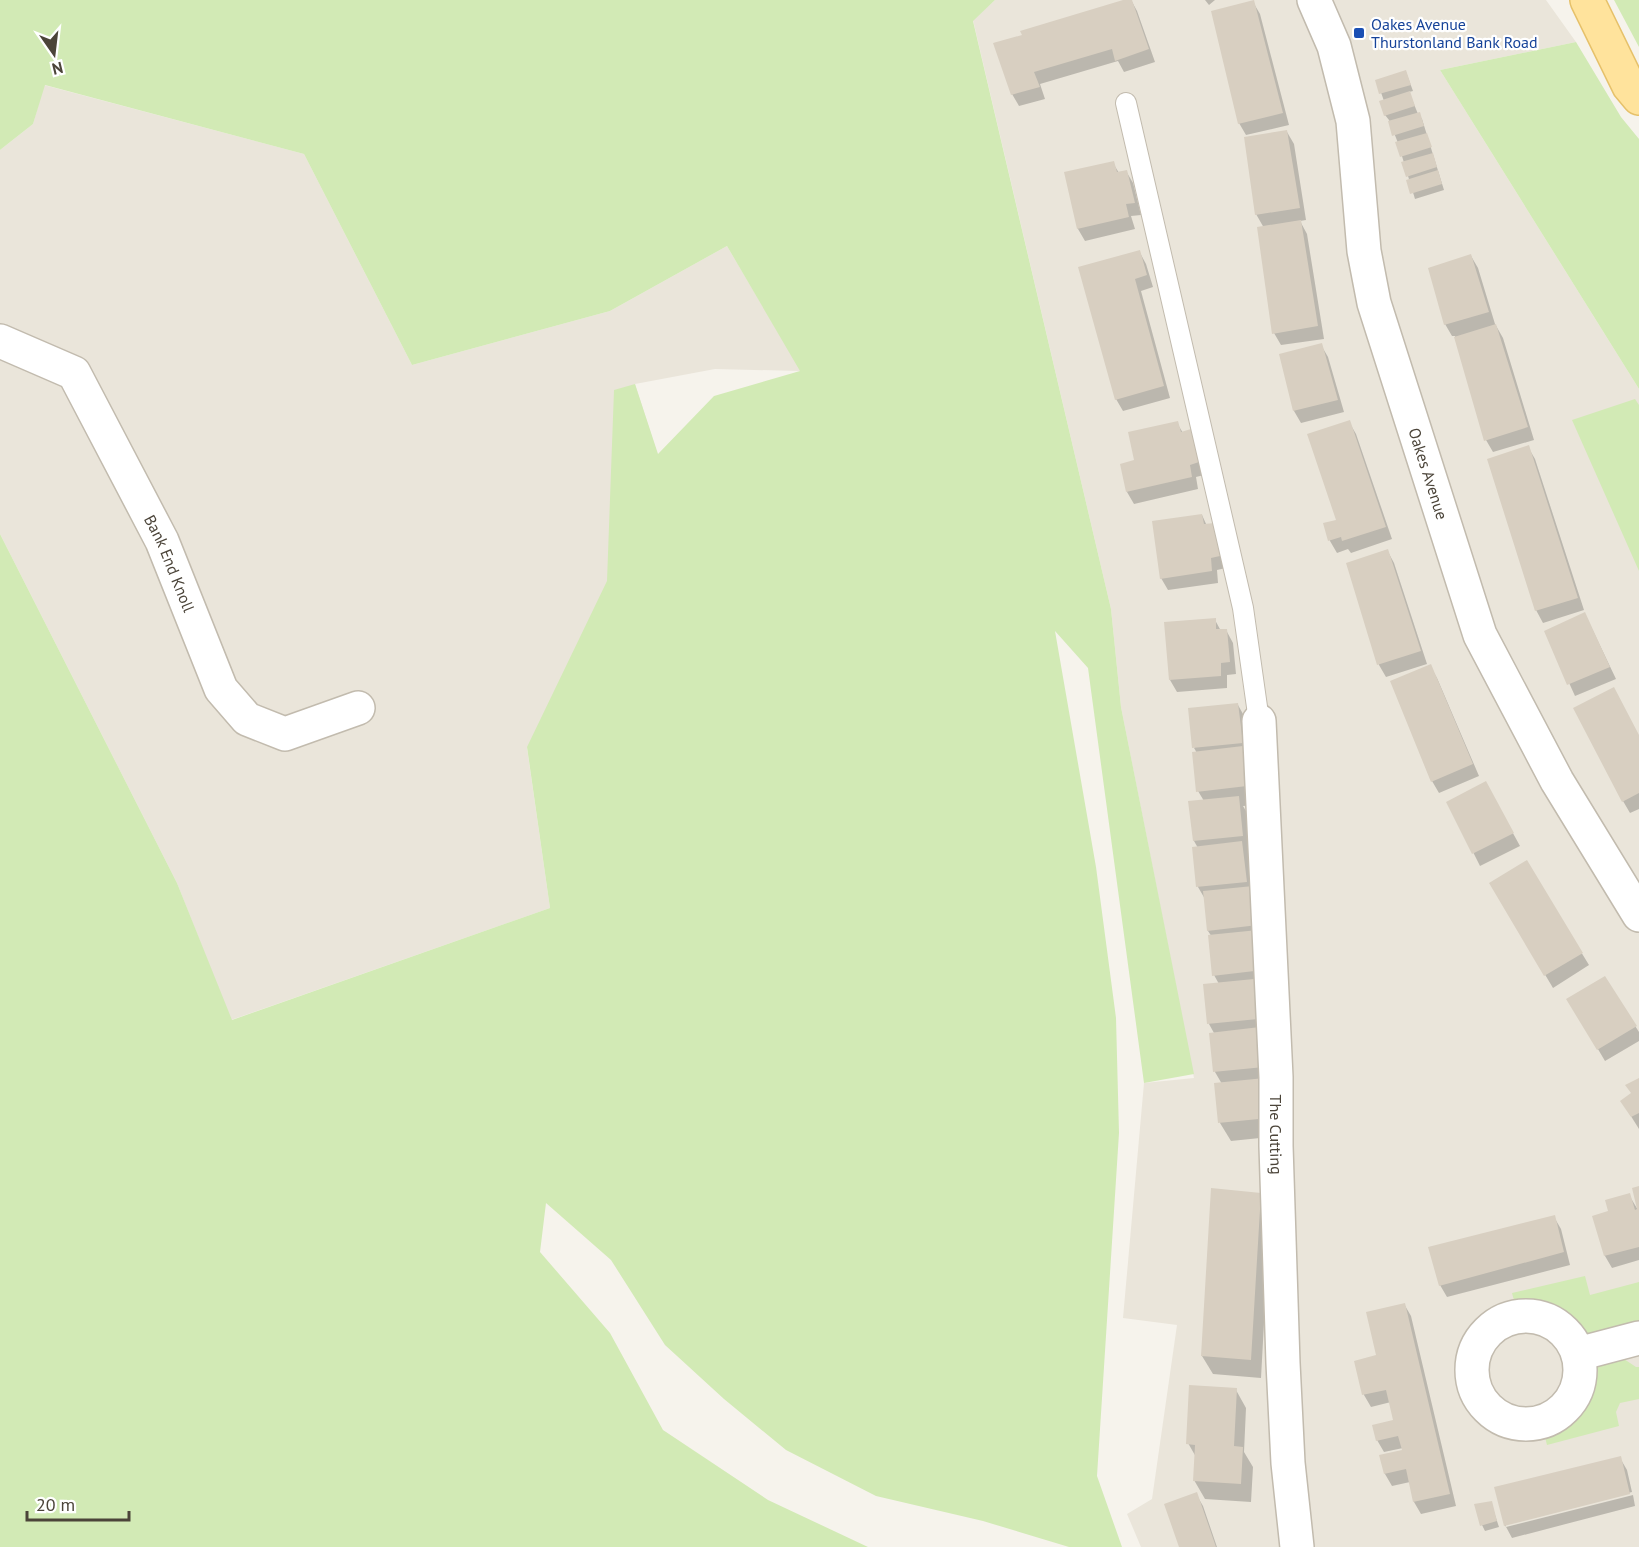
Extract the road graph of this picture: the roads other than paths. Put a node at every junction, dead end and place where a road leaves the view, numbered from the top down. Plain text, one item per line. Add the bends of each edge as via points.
1 (1314, 0) edge
2 (1587, 0) edge
3 (1639, 98) edge
4 (1126, 104) dead end
5 (0, 341) edge
6 (358, 708) dead end
7 (1259, 721) joint
8 (1639, 915) edge
9 (1639, 1338) edge
10 (1578, 1354) dead end
11 (1297, 1547) edge

1 - 8 street, Oakes Avenue via 1334,46 1353,121 1364,251 1374,303 1480,635 1557,781
2 - 3 main road via 1629,86
4 - 7 lane via 1243,608
5 - 6 street, Bank End Knoll via 75,373 162,541 221,689 247,719 285,734
7 - 11 street, The Cutting via 1276,1077 1283,1363
9 - 10 street

